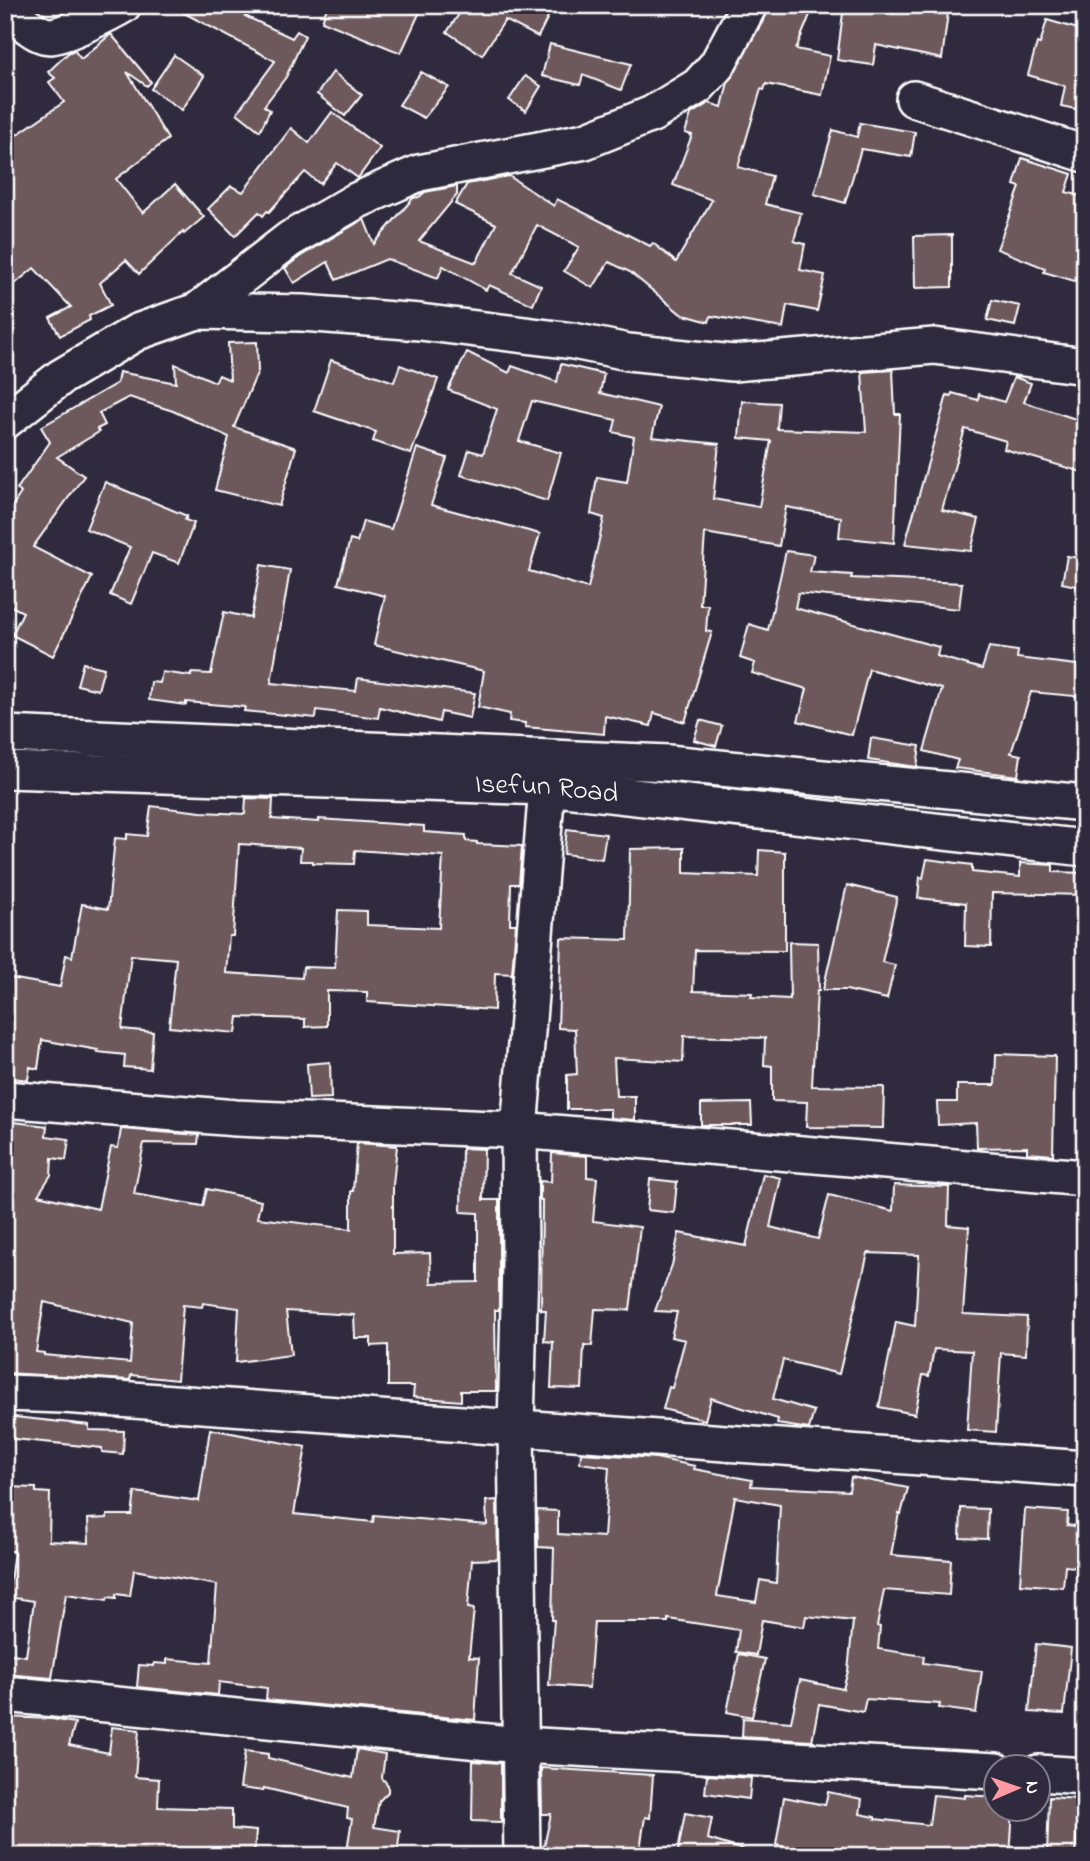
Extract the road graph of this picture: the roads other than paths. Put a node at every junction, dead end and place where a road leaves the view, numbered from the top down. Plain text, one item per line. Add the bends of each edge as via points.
1 (123, 5) edge
2 (749, 5) edge
3 (5, 21) edge
4 (914, 99) dead end
5 (1085, 154) edge
6 (197, 311) junction
7 (1085, 366) edge
8 (5, 421) edge
9 (5, 734) edge
10 (5, 770) edge
11 (547, 787) junction
12 (1085, 803) edge
13 (1085, 848) edge
14 (5, 1099) edge
15 (519, 1130) junction
16 (1085, 1178) edge
17 (5, 1393) edge
18 (516, 1428) junction
19 (1085, 1469) edge
20 (5, 1694) edge
21 (520, 1745) junction
22 (982, 1770) edge
23 (1052, 1774) edge
24 (1085, 1776) edge
25 (522, 1856) edge

1 - 3 street via 54,36 33,31 19,19
2 - 6 street via 717,65 698,86 652,114 585,141 419,173 356,201 290,239
4 - 5 street
6 - 7 street via 420,322 733,363 934,346
6 - 8 street via 137,332 61,377
9 - 12 street, Isefun Road via 668,763
10 - 11 street, Isefun Road
11 - 13 street, Isefun Road
11 - 15 street
14 - 15 street via 236,1118
15 - 16 street
15 - 18 street
17 - 18 street
18 - 19 street
18 - 21 street
20 - 21 street
21 - 22 street
21 - 25 street
23 - 24 street

